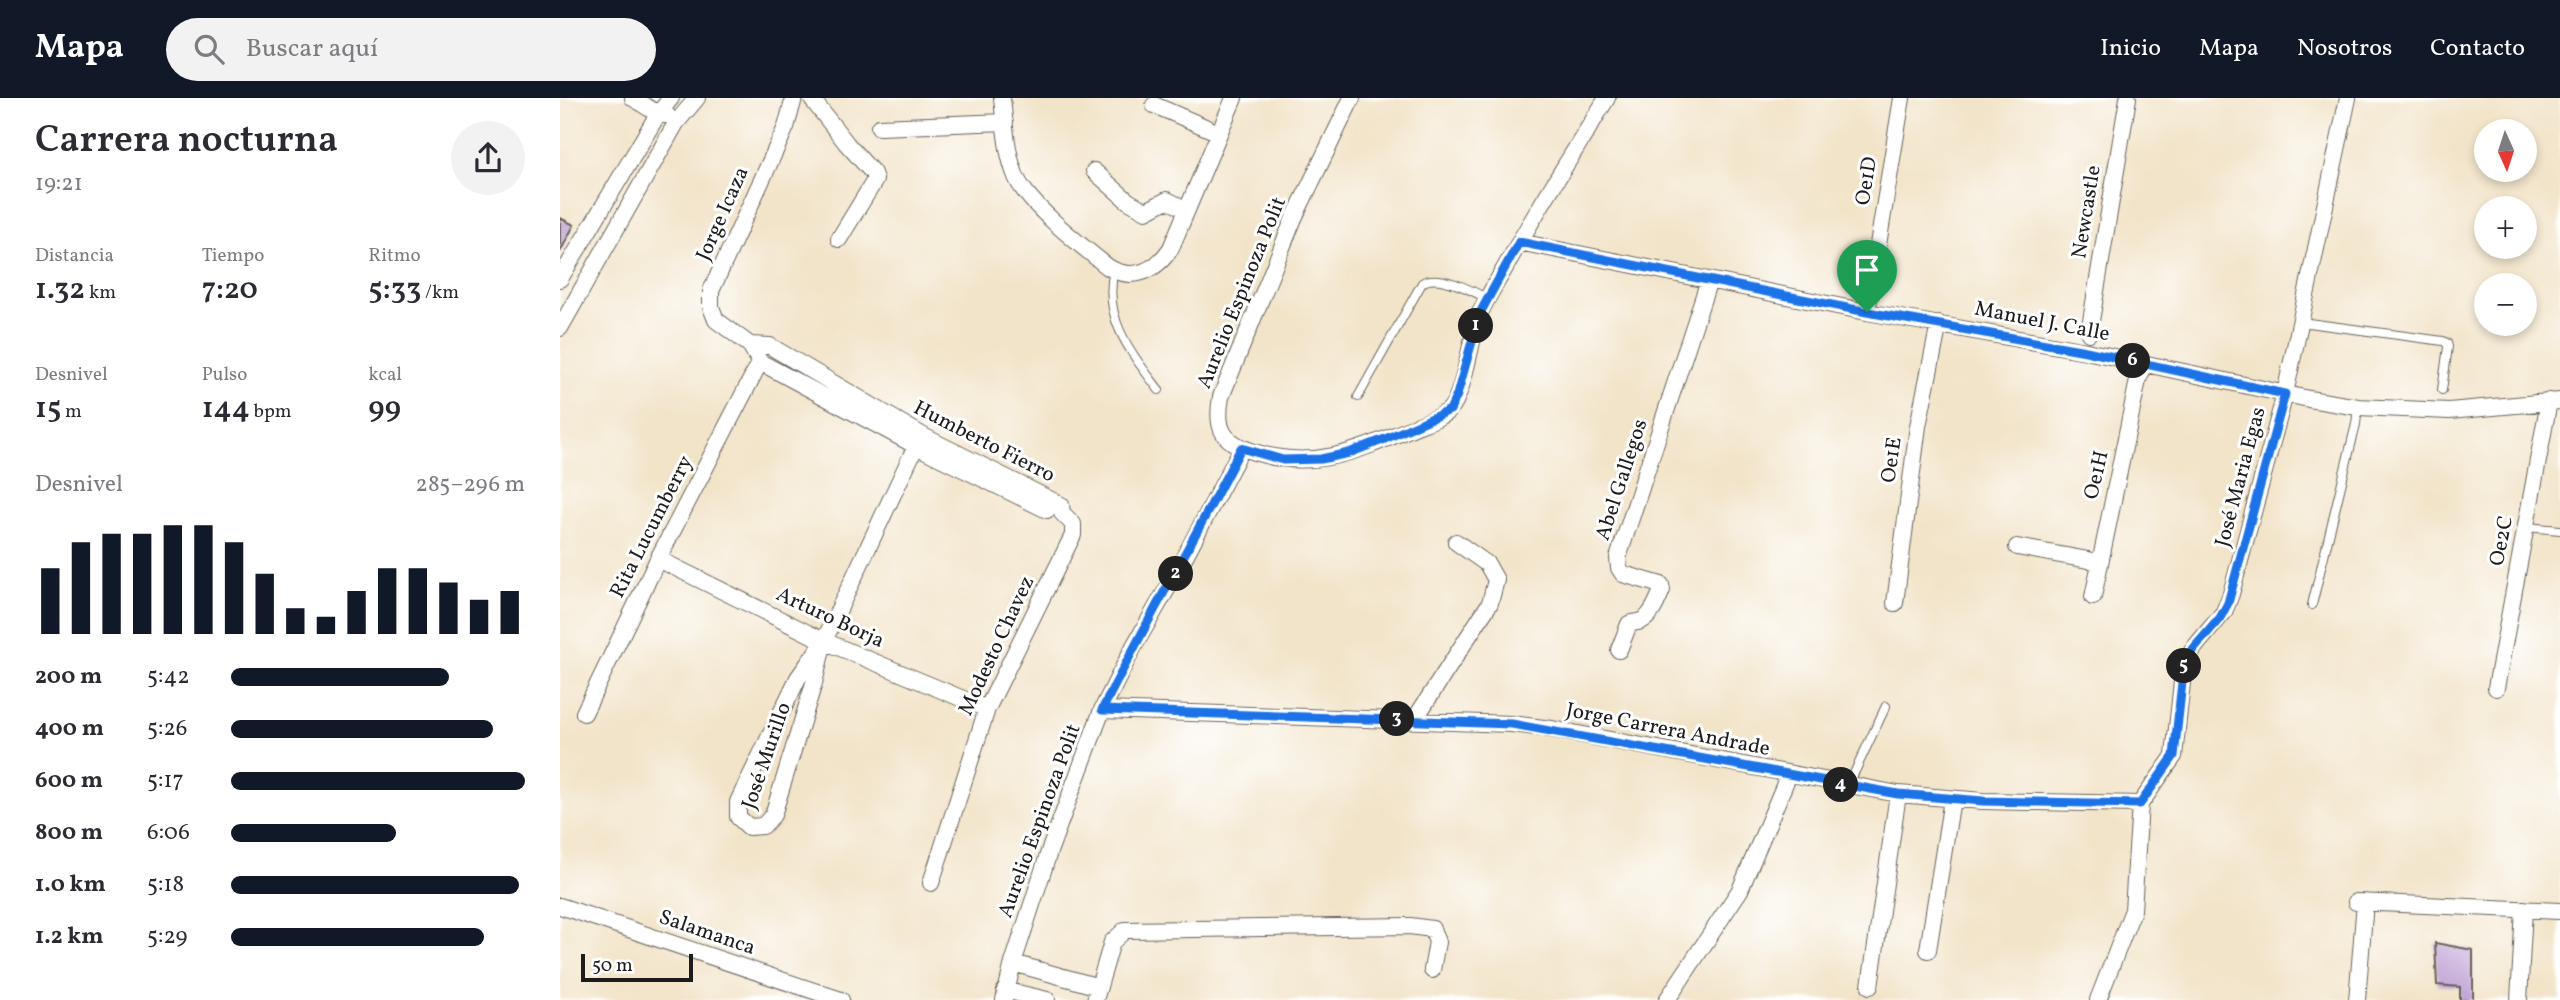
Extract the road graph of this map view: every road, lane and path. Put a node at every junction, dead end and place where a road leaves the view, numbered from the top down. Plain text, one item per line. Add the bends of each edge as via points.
1 (633, 98) edge
2 (671, 98) edge
3 (697, 98) edge
4 (794, 98) edge
5 (810, 98) edge
6 (1002, 98) edge
7 (1234, 98) edge
8 (1352, 98) edge
9 (1607, 98) edge
10 (1902, 98) edge
11 (2128, 98) edge
12 (2348, 98) edge
13 (1154, 105) dead end
14 (658, 114) junction
15 (1005, 122) junction
16 (676, 123) junction
17 (786, 127) junction
18 (879, 127) dead end
19 (1219, 133) junction
20 (1094, 171) dead end
21 (1187, 210) junction
22 (839, 239) dead end
23 (1519, 242) junction
24 (1114, 270) junction
25 (560, 279) edge
26 (1709, 280) junction
27 (1488, 299) junction
28 (1867, 312) junction
29 (716, 320) joint
30 (2301, 322) junction
31 (1939, 324) junction
32 (560, 328) edge
33 (2089, 333) dead end
34 (750, 345) junction
35 (760, 362) junction
36 (2145, 364) junction
37 (1159, 390) dead end
38 (2442, 390) dead end
39 (2285, 394) junction
40 (1358, 397) dead end
41 (2555, 401) edge
42 (2358, 407) junction
43 (918, 440) junction
44 (1241, 448) junction
45 (1062, 513) joint
46 (2526, 527) junction
47 (2560, 530) edge
48 (1456, 542) dead end
49 (2017, 547) dead end
50 (658, 559) junction
51 (2099, 562) junction
52 (2093, 597) dead end
53 (1895, 603) dead end
54 (2312, 605) dead end
55 (824, 641) junction
56 (1619, 650) dead end
57 (2496, 688) dead end
58 (1886, 706) dead end
59 (987, 709) junction
60 (1102, 710) junction
61 (584, 713) dead end
62 (1415, 719) junction
63 (1789, 774) junction
64 (1848, 786) junction
65 (1898, 794) junction
66 (1952, 799) junction
67 (2140, 804) junction
68 (932, 883) dead end
69 (560, 906) edge
70 (2524, 909) junction
71 (2560, 911) edge
72 (1928, 950) dead end
73 (1013, 963) junction
74 (1432, 970) dead end
75 (1042, 972) junction
76 (1870, 986) dead end
77 (1097, 993) edge
78 (1004, 995) edge
79 (1041, 999) edge
80 (841, 1000) edge
81 (1667, 1000) edge
82 (2098, 1000) edge
83 (2357, 1000) edge
84 (2519, 1000) edge

1 - 14 street
2 - 14 street
3 - 16 street
4 - 17 street, Jorge Icaza
5 - 17 street, Jorge Icaza
5 - 22 street via 875,180
6 - 15 street
7 - 19 street
8 - 44 street, Aurelio Espinoza Polit via 1301,201 1222,393 1222,433
9 - 23 street
10 - 28 street, Oe1D
11 - 33 street, Newcastle
12 - 30 street, José Maria Egas
13 - 19 street
14 - 16 street via 672,117
14 - 25 street
15 - 18 street
15 - 24 street via 1021,186
16 - 32 street
17 - 29 street, Jorge Icaza via 711,291
19 - 21 street
20 - 21 street via 1146,211 1167,200
21 - 24 street via 1171,248 1157,264 1136,274
23 - 26 street, Manuel J. Calle
23 - 27 street
24 - 37 lane via 1112,310 1118,331
26 - 28 street, Manuel J. Calle
26 - 56 street, Abel Gallegos via 1618,558 1623,574 1656,582 1662,590 1648,615 1629,624
27 - 40 lane via 1436,279 1422,283
27 - 44 street via 1457,395 1446,412 1349,453 1321,459 1283,460
28 - 31 street, Manuel J. Calle
29 - 34 street, Humberto Fierro
30 - 38 lane via 2444,341 2448,347
30 - 39 street, José Maria Egas
31 - 36 street, Manuel J. Calle
31 - 53 street, Oe1E via 1918,426
34 - 35 street, Humberto Fierro
34 - 43 street, Humberto Fierro via 769,346
35 - 43 street, Humberto Fierro
35 - 50 street, Rita Lucumberry
36 - 39 street, Manuel J. Calle
36 - 51 street, Oe1H
39 - 42 street, Manuel J. Calle
39 - 67 street, José Maria Egas via 2228,603 2184,664 2174,756
41 - 42 street, Manuel J. Calle via 2449,411
41 - 46 street, Oe2C
42 - 54 lane
43 - 45 street, Humberto Fierro via 1055,514
43 - 55 street, José Murillo
44 - 60 street, Aurelio Espinoza Polit
45 - 59 street, Modesto Chavez via 1073,524 1073,535
46 - 47 lane
46 - 57 street, Oe2C
48 - 62 street via 1487,564 1496,580 1490,603
49 - 51 street
50 - 55 street, Arturo Borja
50 - 61 street, Rita Lucumberry
51 - 52 street, Oe1H
55 - 55 street, José Murillo via 798,678 738,802 738,817 749,827 763,826 773,815
55 - 59 street, Arturo Borja
58 - 64 lane
59 - 68 street, Modesto Chavez
60 - 62 street, Jorge Carrera Andrade
60 - 73 street, Aurelio Espinoza Polit via 1049,849
62 - 63 street, Jorge Carrera Andrade via 1552,729
63 - 64 street, Jorge Carrera Andrade
63 - 81 street via 1740,890
64 - 65 street, Jorge Carrera Andrade
65 - 66 street, Jorge Carrera Andrade
65 - 76 street
66 - 67 street, Jorge Carrera Andrade
66 - 72 street
67 - 82 street via 2133,910
69 - 80 street, Salamanca
70 - 71 street
70 - 83 street via 2360,902
70 - 84 street
73 - 75 street
73 - 78 street, Aurelio Espinoza Polit
74 - 77 street via 1437,942 1432,929 1410,926 1125,930 1112,943
75 - 77 street
75 - 79 street
78 - 79 street

